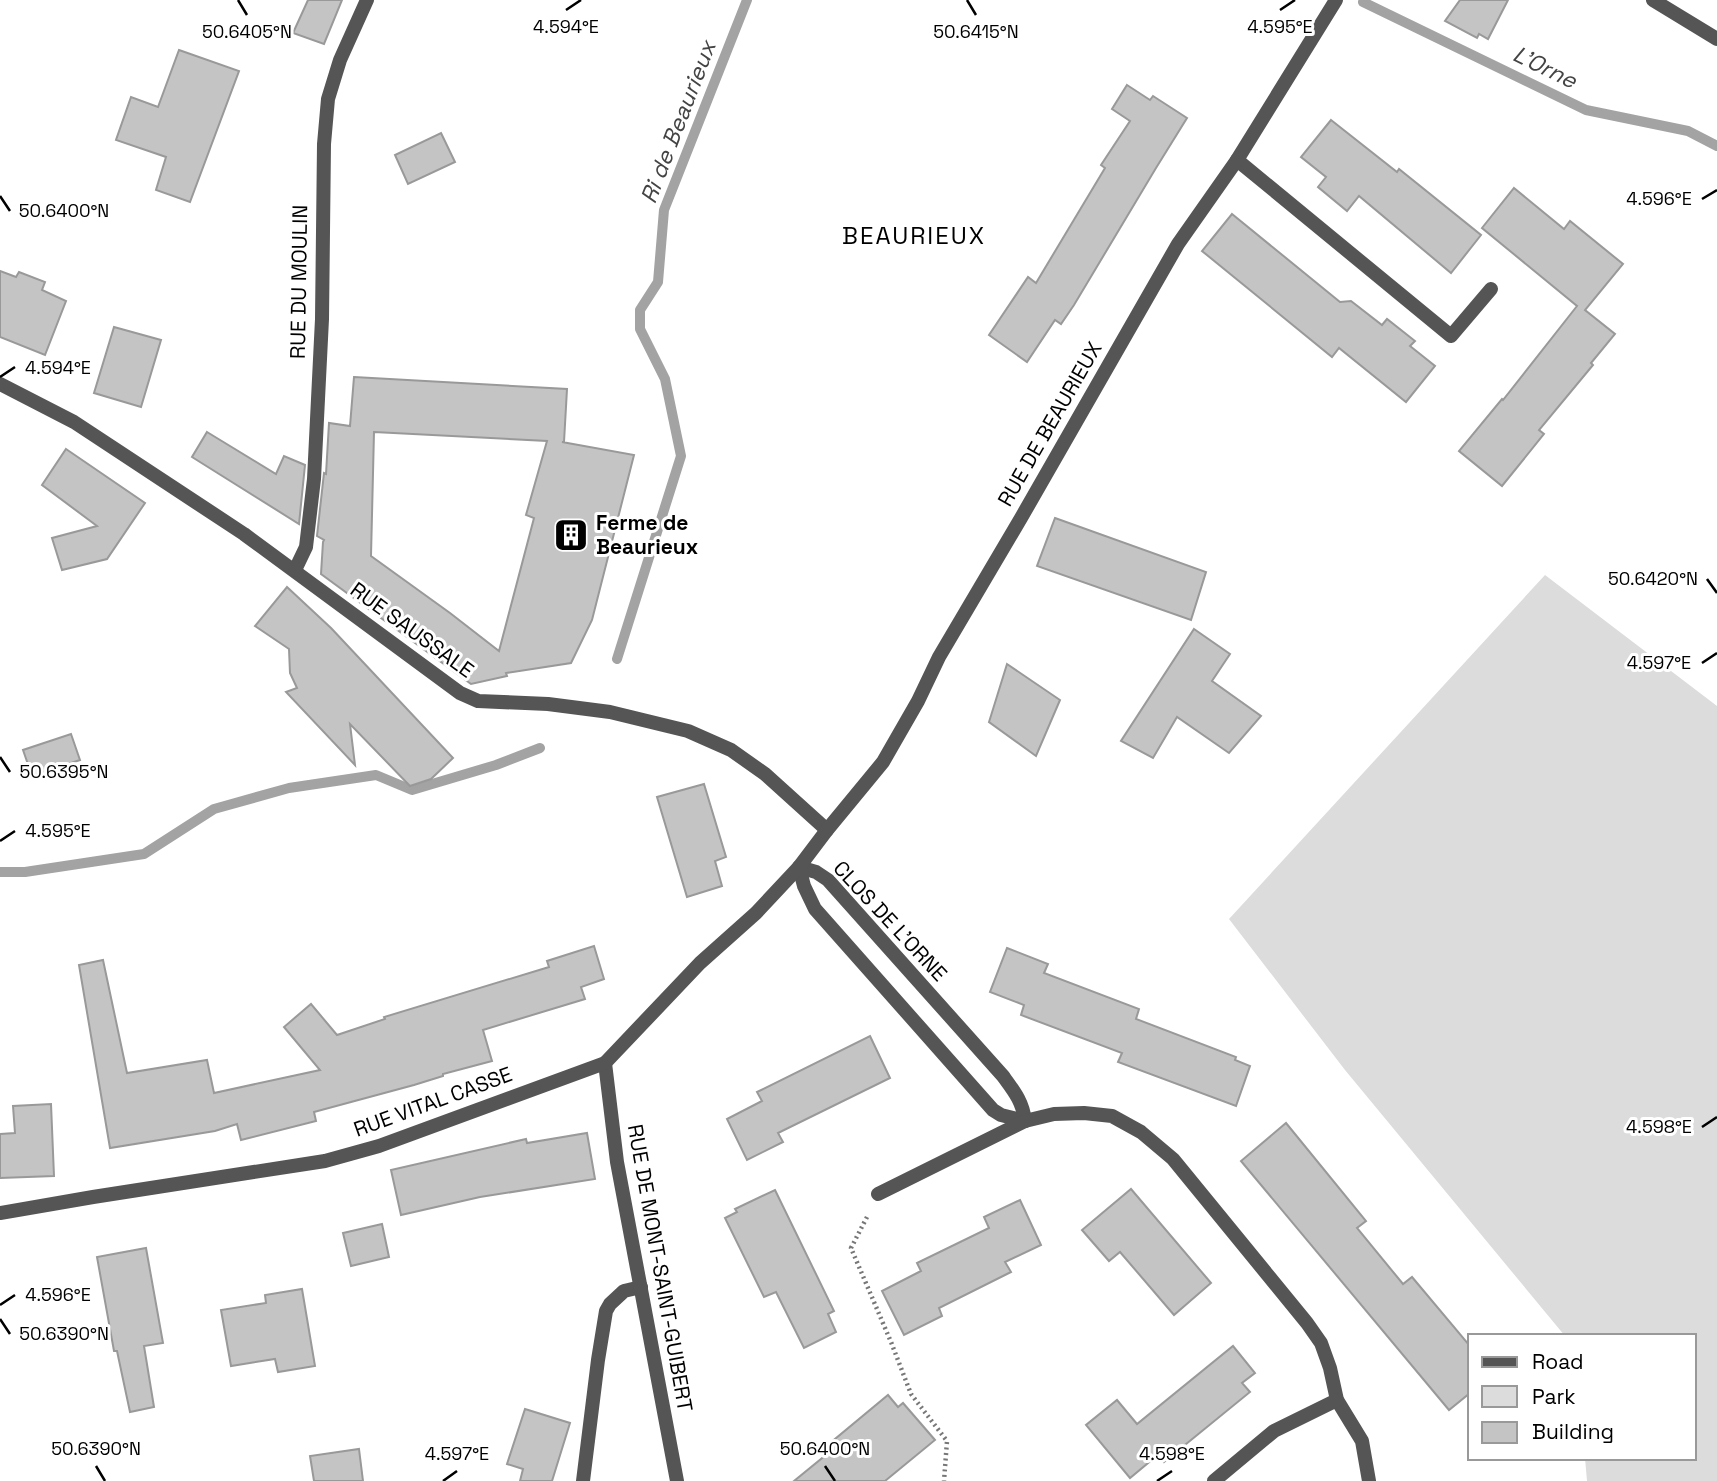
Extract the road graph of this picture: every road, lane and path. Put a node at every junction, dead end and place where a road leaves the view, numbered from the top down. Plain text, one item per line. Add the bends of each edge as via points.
1 (367, 0) edge
2 (1653, 0) edge
3 (1333, 4) edge
4 (1717, 39) edge
5 (1237, 160) junction
6 (1492, 289) dead end
7 (0, 384) edge
8 (295, 570) junction
9 (827, 830) junction
10 (799, 867) junction
11 (605, 1063) junction
12 (1025, 1121) junction
13 (878, 1194) joint
14 (0, 1213) edge
15 (641, 1287) junction
16 (1337, 1400) junction
17 (583, 1481) edge
18 (677, 1481) edge
19 (944, 1481) edge
20 (1214, 1481) edge
21 (1369, 1481) edge

1 - 8 street, RUE DU MOULIN via 328,99 314,479 306,547
2 - 4 street
3 - 5 street, RUE DE BEAURIEUX
5 - 6 street via 1451,337
5 - 9 street, RUE DE BEAURIEUX via 1178,244 883,762
7 - 8 street, RUE SAUSSALE via 74,422
8 - 9 street, RUE SAUSSALE via 460,693 478,701 610,712 688,732 731,750
9 - 10 street, RUE DE BEAURIEUX
10 - 11 street, RUE VITAL CASSE
10 - 12 street, CLOS DE L'ORNE via 828,880 1003,1076 1019,1097
10 - 12 street, CLOS DE L'ORNE via 815,909 993,1110
11 - 14 street, RUE VITAL CASSE via 379,1146 325,1161
11 - 15 street, RUE DE MONT-SAINT-GUIBERT via 617,1162
12 - 13 street
12 - 16 street via 1054,1114 1112,1116 1141,1132 1173,1160 1321,1343
13 - 19 path via 851,1248 911,1394 947,1441
15 - 17 street via 624,1292 606,1311
15 - 18 street, RUE DE MONT-SAINT-GUIBERT
16 - 20 street via 1274,1431
16 - 21 street via 1362,1441

